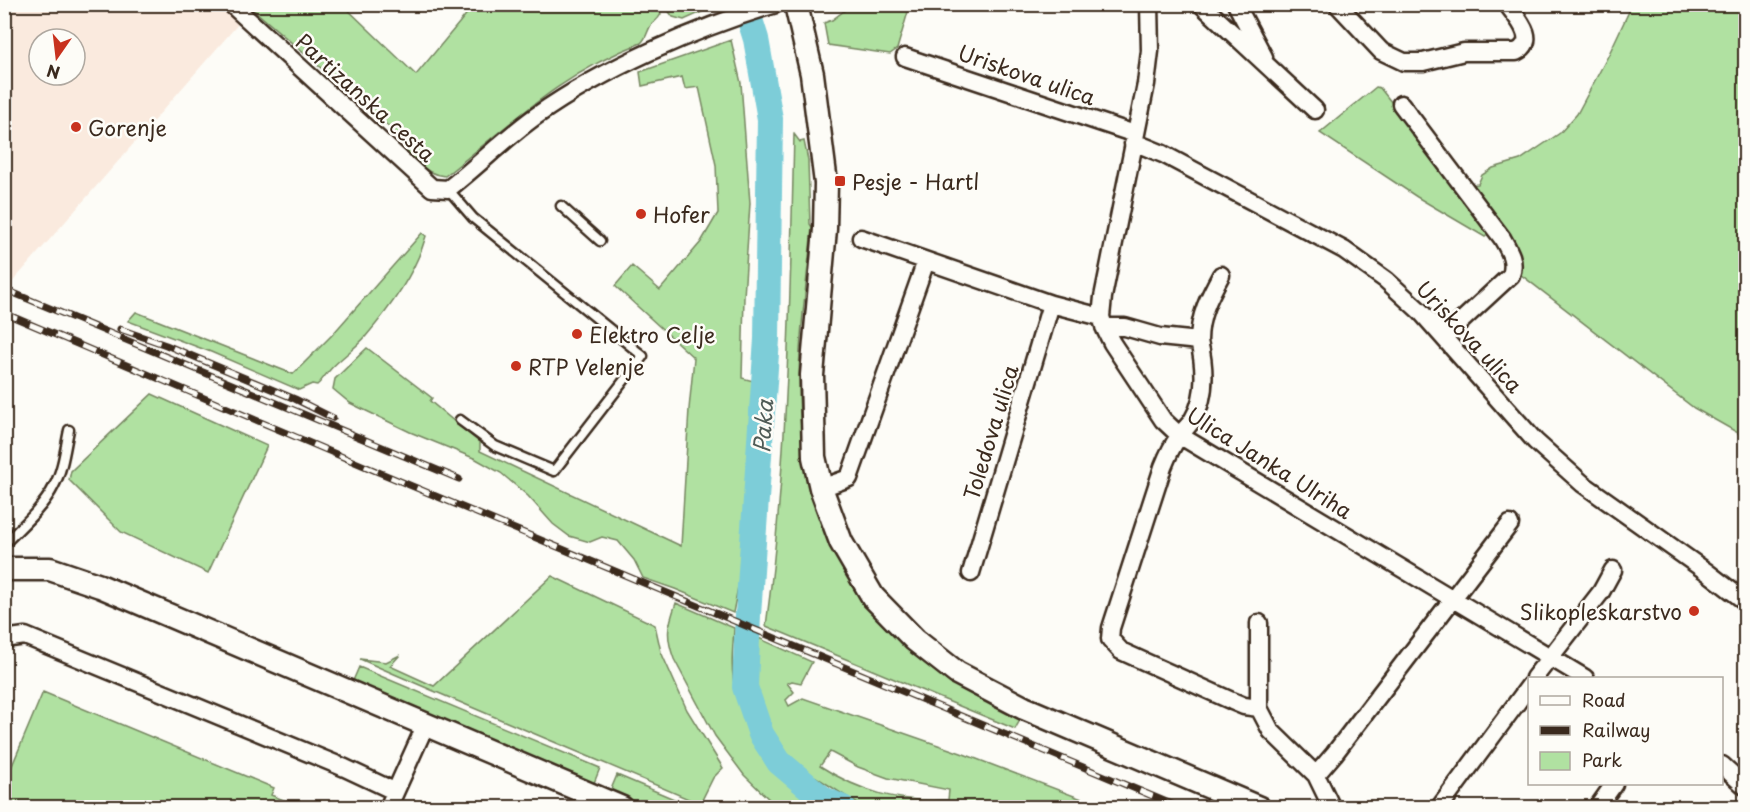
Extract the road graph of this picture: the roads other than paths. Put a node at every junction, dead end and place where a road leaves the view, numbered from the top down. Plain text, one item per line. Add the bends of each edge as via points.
1 (231, 4) edge
2 (1149, 4) edge
3 (1201, 4) edge
4 (1236, 4) edge
5 (1337, 4) edge
6 (1507, 4) edge
7 (783, 6) edge
8 (905, 57) dead end
9 (1266, 64) junction
10 (1401, 104) dead end
11 (1315, 110) dead end
12 (1134, 139) junction
13 (448, 189) junction
14 (561, 206) dead end
15 (861, 238) dead end
16 (600, 241) dead end
17 (926, 261) junction
18 (1221, 275) dead end
19 (1051, 304) junction
20 (1103, 322) junction
21 (1444, 337) junction
22 (1199, 341) junction
23 (460, 420) dead end
24 (69, 430) dead end
25 (1179, 435) junction
26 (821, 488) junction
27 (1510, 524) dead end
28 (4, 544) edge
29 (5, 569) edge
30 (1612, 570) dead end
31 (971, 573) dead end
32 (1452, 599) junction
33 (1746, 602) edge
34 (1259, 623) dead end
35 (4, 639) edge
36 (1550, 658) junction
37 (1535, 677) edge
38 (1583, 677) edge
39 (1528, 688) edge
40 (1259, 708) junction
41 (426, 724) junction
42 (1723, 766) edge
43 (1316, 776) junction
44 (1613, 785) edge
45 (1746, 787) edge
46 (394, 791) junction
47 (388, 807) edge
48 (622, 807) edge
49 (1259, 807) edge
50 (1332, 807) edge
51 (1439, 807) edge
52 (1597, 807) edge

1 - 13 street, Partizanska cesta via 432,188
2 - 12 street via 1146,84
3 - 9 street
4 - 9 street
5 - 6 street via 1381,51 1404,62 1423,62 1464,52 1521,49 1527,37
7 - 13 street via 721,23 599,77 536,117
7 - 26 main road via 812,74 826,183 812,375 814,457
8 - 12 street, Uriskova ulica
9 - 11 street
10 - 21 street via 1502,238 1513,260 1511,275
12 - 20 street via 1103,297
12 - 21 street, Uriskova ulica via 1344,250 1386,280
13 - 23 lane via 473,218 643,356 554,471 495,446
14 - 16 lane
15 - 17 street
17 - 19 street
17 - 26 street via 849,478
18 - 22 street via 1201,319
19 - 20 street
19 - 31 street, Toledova ulica
20 - 22 street via 1160,337
20 - 25 street, Ulica Janka Ulriha via 1112,343 1163,420
21 - 33 street, Uriskova ulica via 1535,441 1583,484
22 - 25 street via 1203,370 1201,400 1192,421
24 - 28 lane via 54,487
25 - 32 street, Ulica Janka Ulriha
25 - 40 street via 1163,467 1110,639 1121,651 1244,706
26 - 49 main road via 841,542 873,597 915,640 957,673 1024,708
27 - 32 street
29 - 41 main road via 50,569 100,586
30 - 36 street via 1601,592
32 - 36 street, Ulica Janka Ulriha
32 - 43 street
34 - 40 street
35 - 46 street via 25,636
36 - 37 street
36 - 38 street, Ulica Janka Ulriha
39 - 51 street
40 - 43 street via 1271,731
41 - 46 street
41 - 48 main road
42 - 45 street
43 - 50 street
44 - 52 street
46 - 47 street

